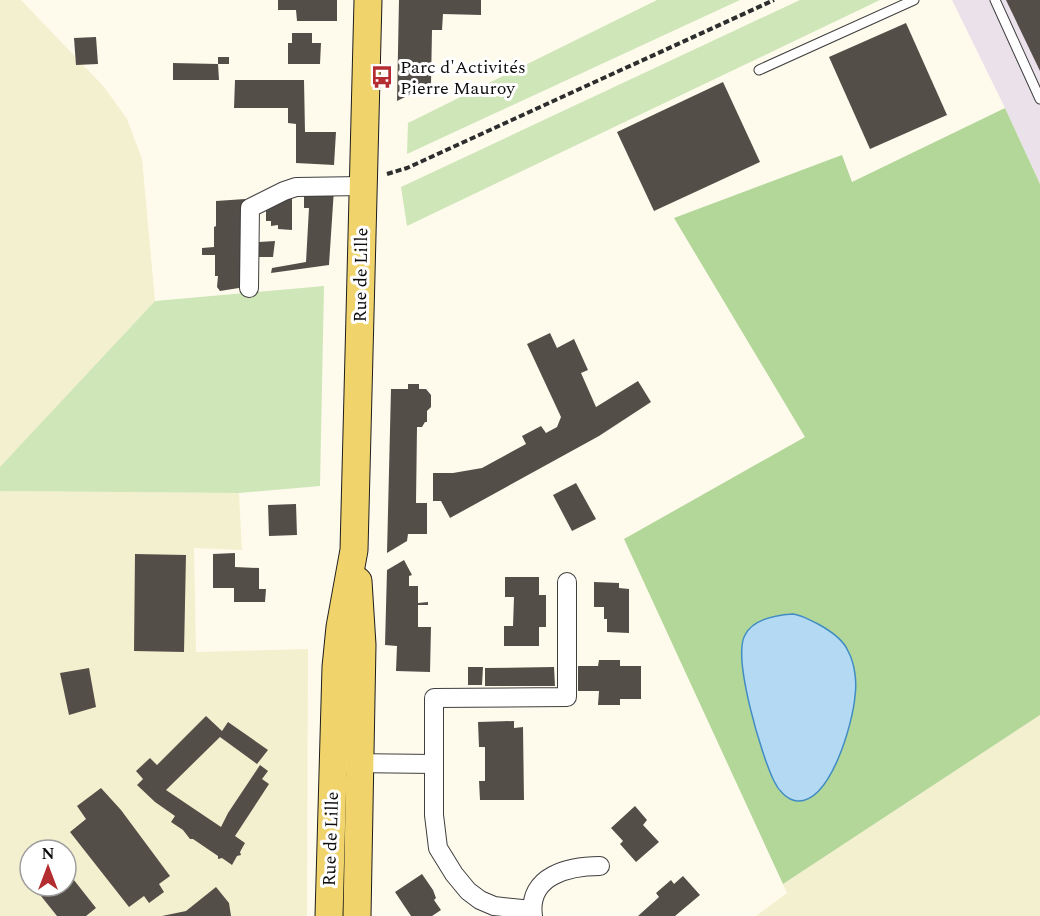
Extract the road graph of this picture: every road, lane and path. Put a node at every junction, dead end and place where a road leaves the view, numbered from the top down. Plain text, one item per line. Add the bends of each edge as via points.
1 (368, 0) edge
2 (774, 0) edge
3 (914, 0) edge
4 (995, 0) edge
5 (759, 70) dead end
6 (1040, 99) edge
7 (374, 180) junction
8 (249, 288) dead end
9 (354, 550) junction
10 (567, 582) dead end
11 (333, 762) junction
12 (360, 763) junction
13 (434, 764) junction
14 (600, 866) dead end
15 (532, 913) edge
16 (329, 916) edge
17 (357, 916) edge

1 - 7 main road, Rue de Lille
2 - 7 path
3 - 5 lane
4 - 6 lane
7 - 8 street via 297,187 250,208
7 - 9 main road, Rue de Lille
9 - 11 main road, Rue de Lille via 338,643
9 - 12 main road, Rue de Lille via 362,631
10 - 13 street via 567,697 434,698
11 - 12 street
11 - 16 main road, Rue de Lille
12 - 13 street
12 - 17 main road, Rue de Lille
13 - 15 street via 438,848 454,874 480,900
14 - 15 street via 571,868 551,875 536,893

